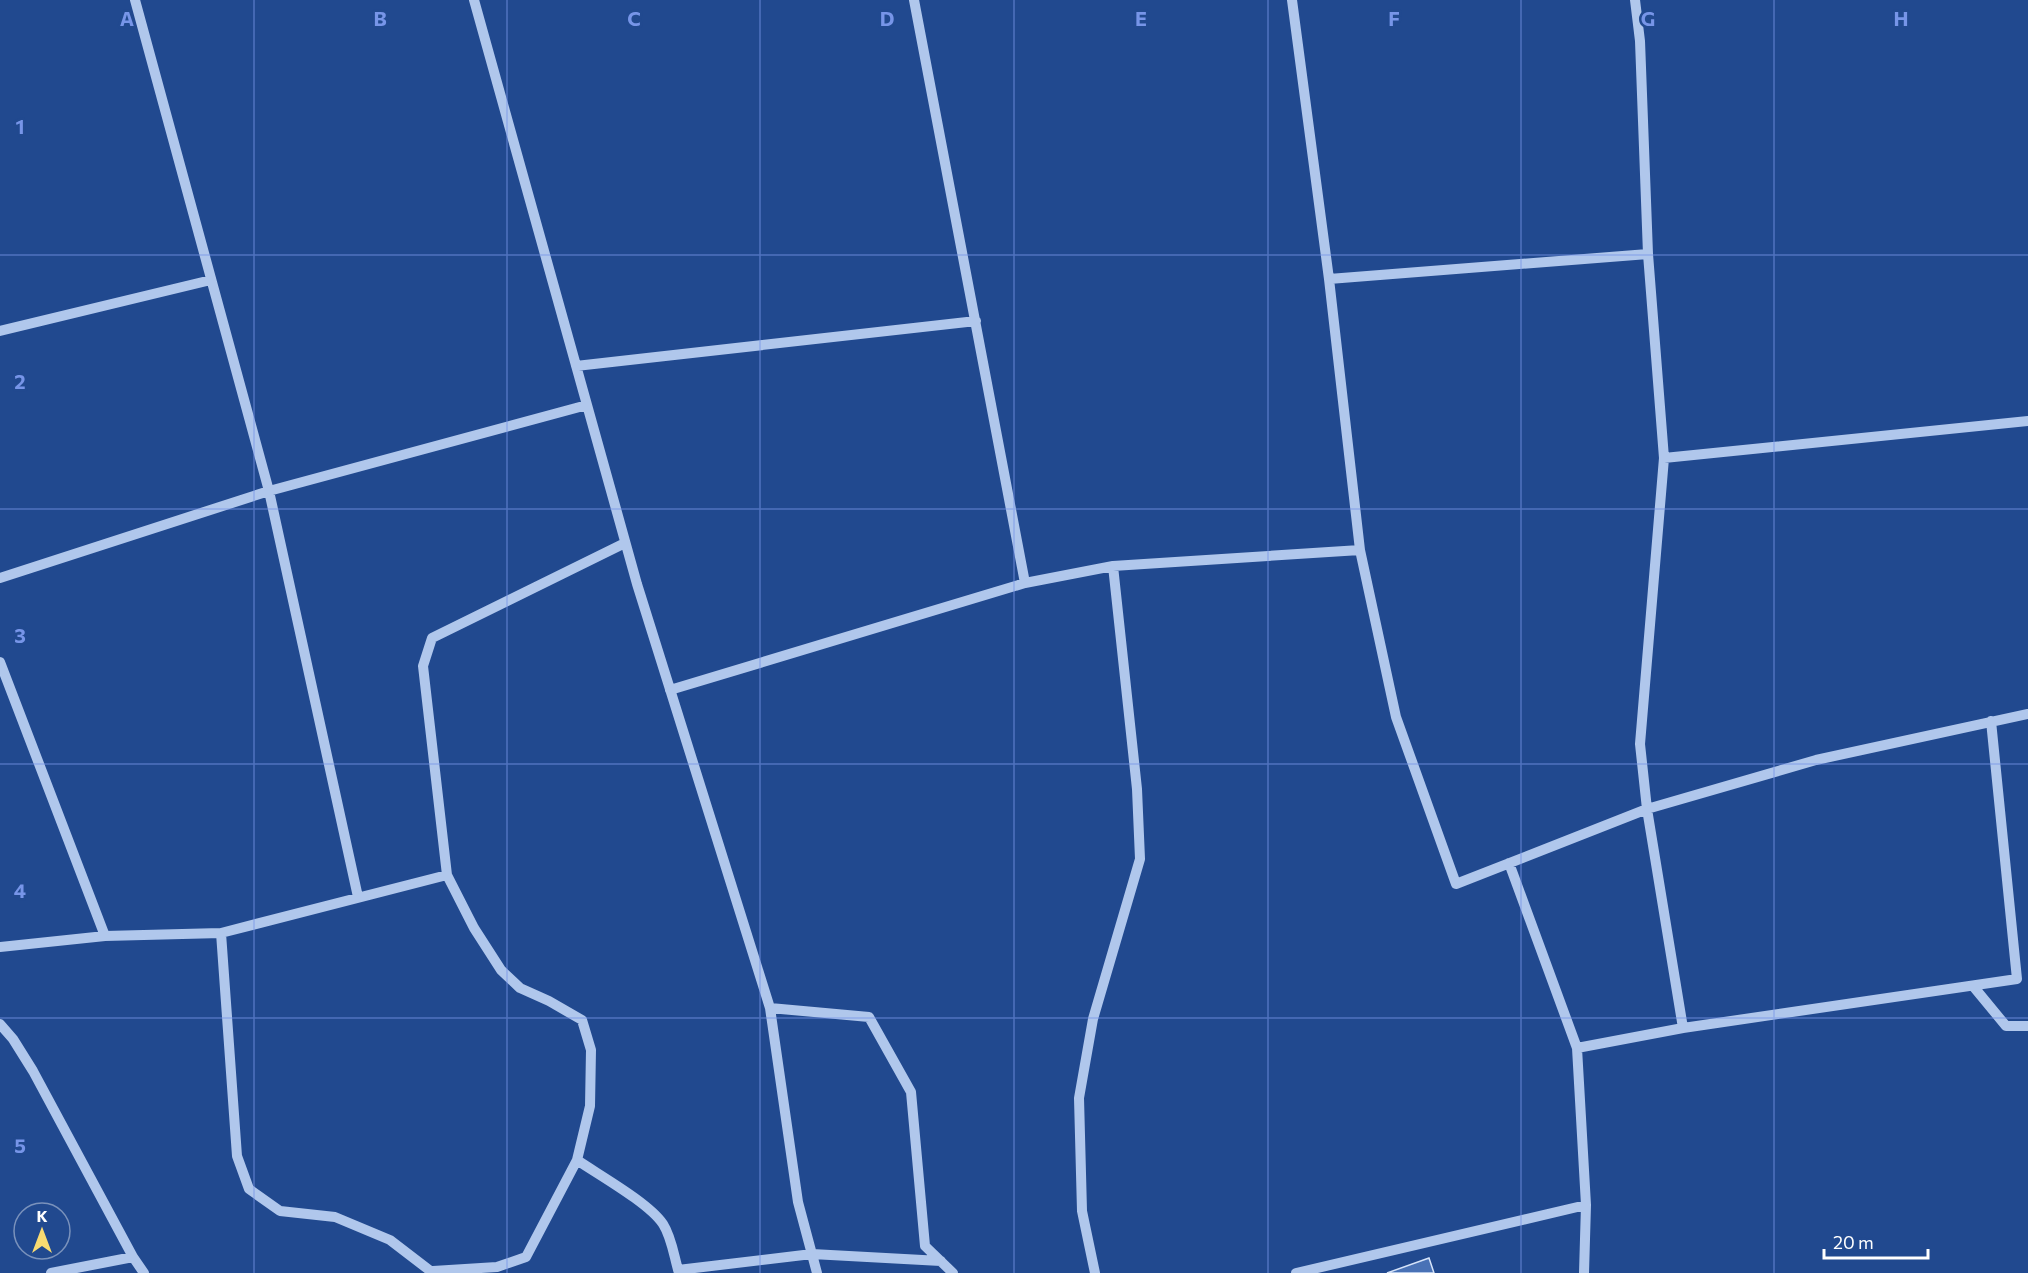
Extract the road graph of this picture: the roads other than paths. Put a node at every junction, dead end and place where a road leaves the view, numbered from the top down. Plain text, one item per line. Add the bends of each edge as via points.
1 (135, 0) edge
2 (474, 0) edge
3 (914, 0) edge
4 (1292, 0) edge
5 (1635, 0) edge
6 (1648, 254) junction
7 (1329, 279) junction
8 (211, 280) junction
9 (975, 321) junction
10 (0, 331) edge
11 (576, 366) junction
12 (587, 405) junction
13 (2028, 421) edge
14 (1664, 458) junction
15 (269, 490) junction
16 (625, 543) junction
17 (1360, 550) junction
18 (1113, 566) junction
19 (0, 578) edge
20 (1025, 582) junction
21 (0, 662) edge
22 (670, 690) junction
23 (2028, 714) edge
24 (1991, 721) junction
25 (1647, 808) junction
26 (1509, 863) junction
27 (447, 875) junction
28 (358, 897) junction
29 (221, 933) junction
30 (105, 936) junction
31 (0, 947) edge
32 (1973, 986) junction
33 (770, 1008) junction
34 (0, 1024) edge
35 (2028, 1026) edge
36 (1683, 1028) junction
37 (1577, 1048) junction
38 (577, 1160) junction
39 (1586, 1205) junction
40 (812, 1254) junction
41 (133, 1257) junction
42 (941, 1261) junction
43 (433, 1272) edge
44 (678, 1272) edge
45 (51, 1273) edge
46 (144, 1273) edge
47 (817, 1273) edge
48 (953, 1273) edge
49 (1095, 1273) edge
50 (1296, 1273) edge
51 (1584, 1273) edge

1 - 8 street
2 - 11 street
3 - 9 street
4 - 7 street
5 - 6 street
6 - 7 street
6 - 14 street
7 - 17 street
8 - 10 street
8 - 15 street
9 - 11 street
9 - 20 street
11 - 12 street
12 - 15 street
12 - 16 street
13 - 14 street
14 - 25 street via 1640,744
15 - 19 street
15 - 28 street
16 - 22 street
16 - 27 street via 432,638 423,666
17 - 18 street
17 - 26 street via 1396,717 1456,884
18 - 20 street
18 - 49 street via 1137,789 1140,859 1092,1019 1079,1098 1082,1210
20 - 22 street
21 - 30 street
22 - 33 street
23 - 24 street
24 - 25 street via 1816,760
24 - 32 street via 2017,979
25 - 26 street
25 - 36 street
26 - 37 street
27 - 28 street
27 - 38 street via 501,970 520,988 582,1020 591,1050 590,1106
28 - 29 street
29 - 30 street
29 - 43 street via 237,1156 249,1189 280,1210 335,1217 390,1240
30 - 31 street
32 - 35 street via 2006,1026
32 - 36 street
33 - 40 street via 798,1202
33 - 42 street via 869,1017 911,1092 925,1246
34 - 41 street via 33,1071
36 - 37 street
37 - 39 street
38 - 43 street via 526,1257 497,1268
38 - 44 street via 652,1210 671,1244
39 - 50 street
39 - 51 street
40 - 42 street
40 - 44 street
40 - 47 street
41 - 45 street
41 - 46 street
42 - 48 street

